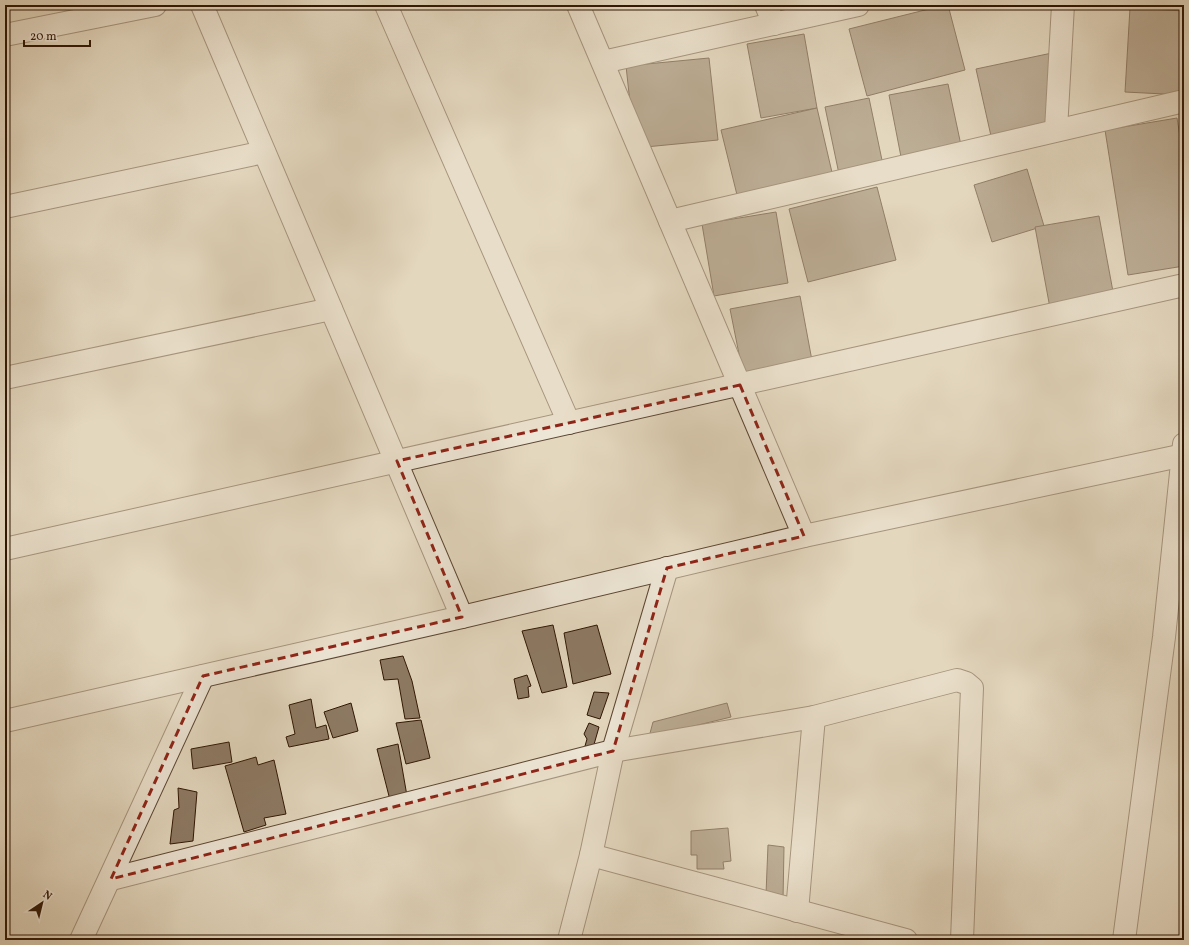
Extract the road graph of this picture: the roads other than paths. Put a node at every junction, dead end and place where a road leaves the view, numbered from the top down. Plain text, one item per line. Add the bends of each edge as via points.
1 (156, 5) edge
2 (202, 5) edge
3 (386, 5) edge
4 (578, 5) edge
5 (858, 5) edge
6 (1063, 5) edge
7 (770, 14) edge
8 (7, 28) edge
9 (603, 62) junction
10 (1184, 100) edge
11 (1056, 130) junction
12 (264, 152) junction
13 (5, 207) edge
14 (670, 221) junction
15 (1184, 285) edge
16 (331, 309) junction
17 (5, 378) edge
18 (740, 385) junction
19 (569, 422) junction
20 (1183, 452) edge
21 (397, 461) junction
22 (804, 536) junction
23 (5, 549) edge
24 (667, 568) junction
25 (462, 617) junction
26 (203, 676) junction
27 (814, 717) junction
28 (5, 721) edge
29 (613, 751) junction
30 (591, 855) junction
31 (111, 879) junction
32 (797, 911) junction
33 (81, 940) edge
34 (568, 940) edge
35 (906, 940) edge
36 (962, 940) edge
37 (1124, 940) edge

1 - 8 street
2 - 12 street
3 - 19 street
4 - 9 street
5 - 7 street
6 - 11 street
7 - 9 street
9 - 14 street
10 - 11 street
11 - 14 street
12 - 13 street
12 - 16 street
14 - 18 street
15 - 18 street
16 - 17 street
16 - 21 street
18 - 19 street
18 - 22 street
19 - 21 street
20 - 22 street
20 - 37 street via 1164,637
21 - 23 street
21 - 25 street
22 - 24 street
24 - 25 street
24 - 29 street
25 - 26 street
26 - 28 street
26 - 31 street
27 - 29 street
27 - 32 street
27 - 36 street via 958,680 972,688
29 - 30 street
29 - 31 street
30 - 32 street
30 - 34 street
31 - 33 street
32 - 35 street

